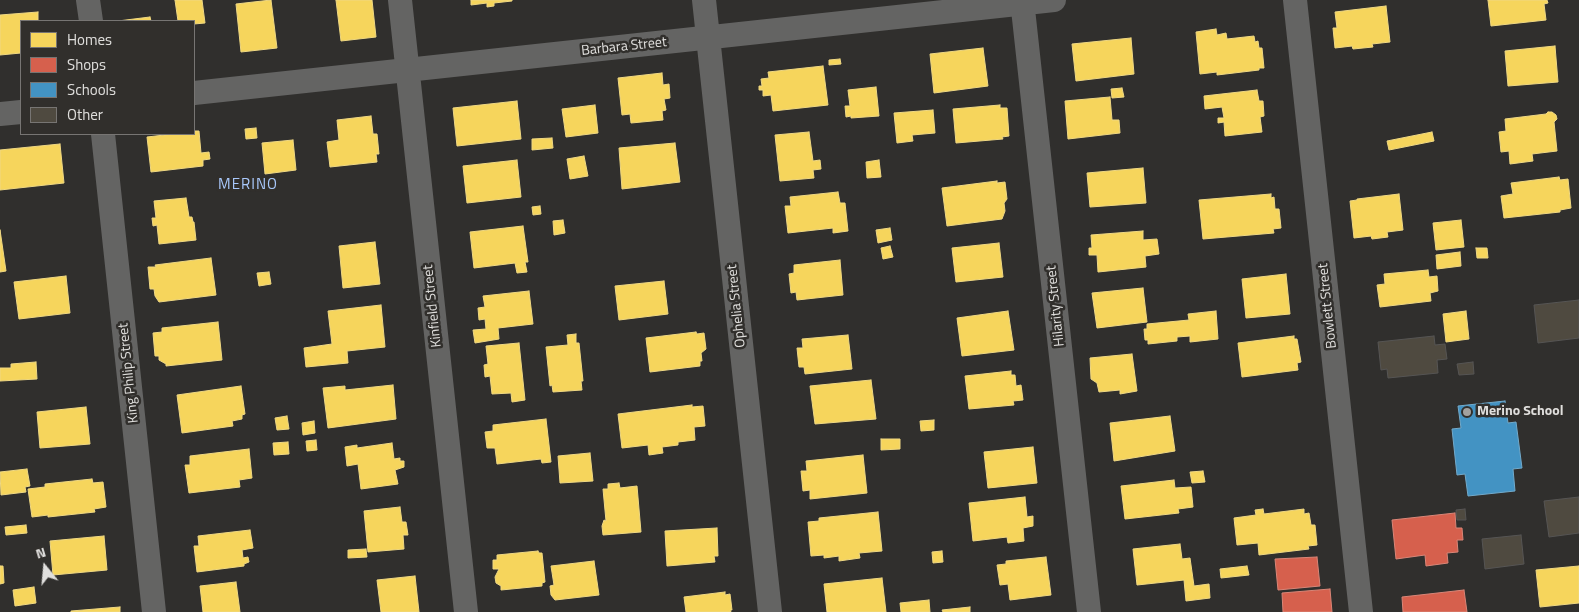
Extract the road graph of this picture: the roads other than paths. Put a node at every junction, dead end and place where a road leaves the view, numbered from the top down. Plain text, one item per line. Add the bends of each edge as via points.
1 (88, 0) edge
2 (400, 0) edge
3 (704, 0) edge
4 (1054, 0) edge
5 (1295, 0) edge
6 (1022, 2) edge
7 (90, 20) edge
8 (708, 38) junction
9 (408, 70) junction
10 (195, 93) edge
11 (20, 112) edge
12 (0, 114) edge
13 (103, 135) edge
14 (154, 612) edge
15 (466, 612) edge
16 (770, 612) edge
17 (1089, 612) edge
18 (1361, 612) edge

1 - 7 street
2 - 9 street, Kinfield Street
3 - 8 street, Ophelia Street
4 - 6 street, Barbara Street
5 - 18 street, Bowlett Street
6 - 8 street, Barbara Street
6 - 17 street, Hilarity Street
8 - 9 street, Barbara Street
8 - 16 street, Ophelia Street
9 - 10 street, Barbara Street
9 - 15 street, Kinfield Street
11 - 12 street
13 - 14 street, King Philip Street

